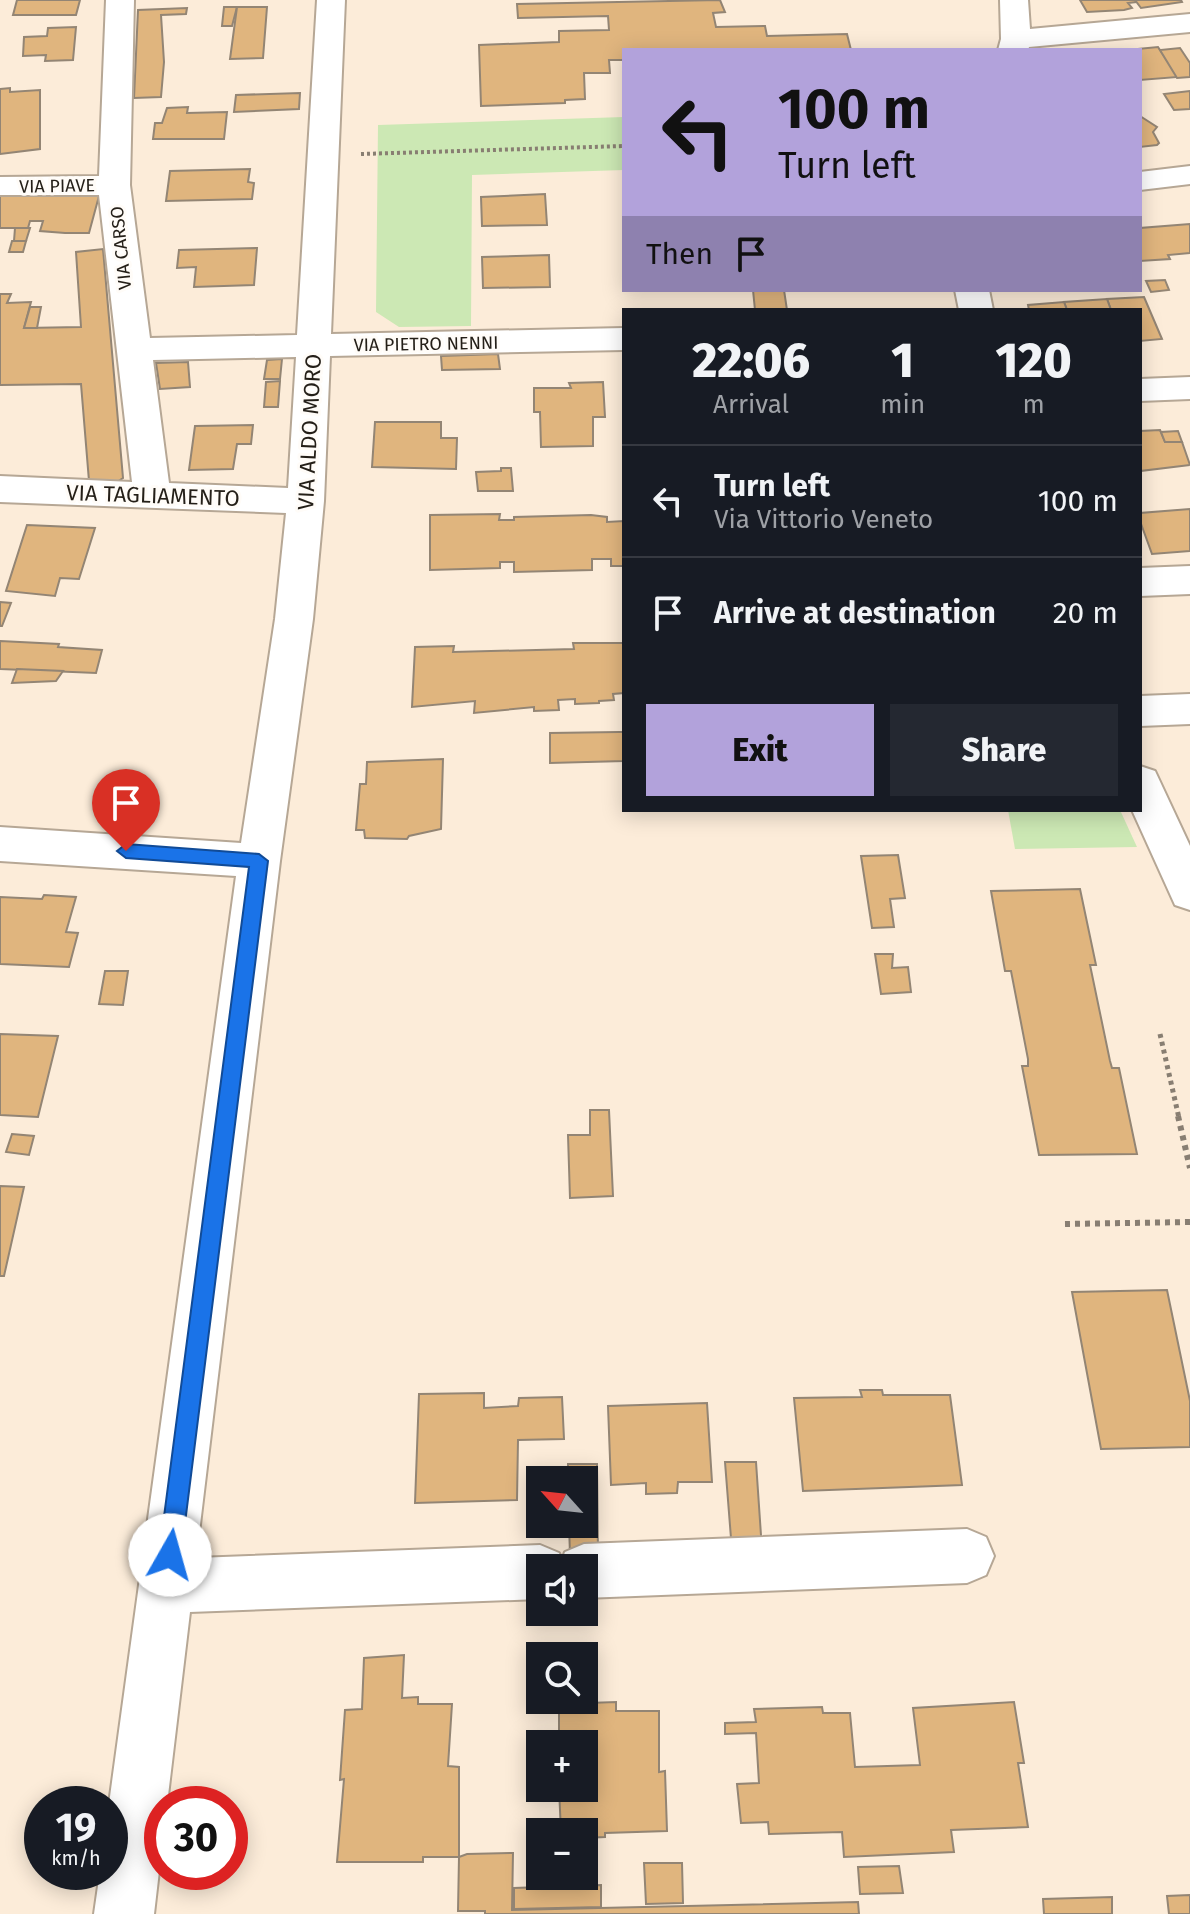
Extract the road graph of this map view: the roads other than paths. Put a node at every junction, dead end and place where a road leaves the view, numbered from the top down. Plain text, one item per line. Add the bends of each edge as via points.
1 (120, 0) edge
2 (331, 0) edge
3 (1014, 0) edge
4 (1190, 23) edge
5 (1014, 45) edge
6 (1190, 175) edge
7 (1142, 181) edge
8 (114, 185) junction
9 (0, 186) edge
10 (622, 339) edge
11 (314, 347) junction
12 (132, 349) junction
13 (1190, 388) edge
14 (1142, 390) edge
15 (0, 489) edge
16 (170, 496) junction
17 (306, 501) junction
18 (1190, 580) edge
19 (1142, 582) edge
20 (1190, 709) edge
21 (1142, 711) edge
22 (1142, 786) edge
23 (0, 844) edge
24 (259, 861) junction
25 (1190, 893) edge
26 (967, 1556) dead end
27 (598, 1570) edge
28 (526, 1573) edge
29 (165, 1586) junction
30 (124, 1914) edge

1 - 8 street, VIA CARSO
2 - 11 street, VIA ALDO MORO
3 - 5 street
4 - 5 street
6 - 7 street
8 - 9 street, VIA PIAVE
8 - 12 street, VIA CARSO
10 - 11 street, VIA PIETRO NENNI
11 - 12 street, VIA PIETRO NENNI
11 - 17 street, VIA ALDO MORO
12 - 16 street, VIA CARSO
13 - 14 street
15 - 16 street, VIA TAGLIAMENTO
16 - 17 street, VIA TAGLIAMENTO
17 - 24 street, VIA ALDO MORO
18 - 19 street
20 - 21 street
22 - 25 street
23 - 24 street
24 - 29 street, VIA ALDO MORO
26 - 27 street
28 - 29 street
29 - 30 street, VIA ALDO MORO

